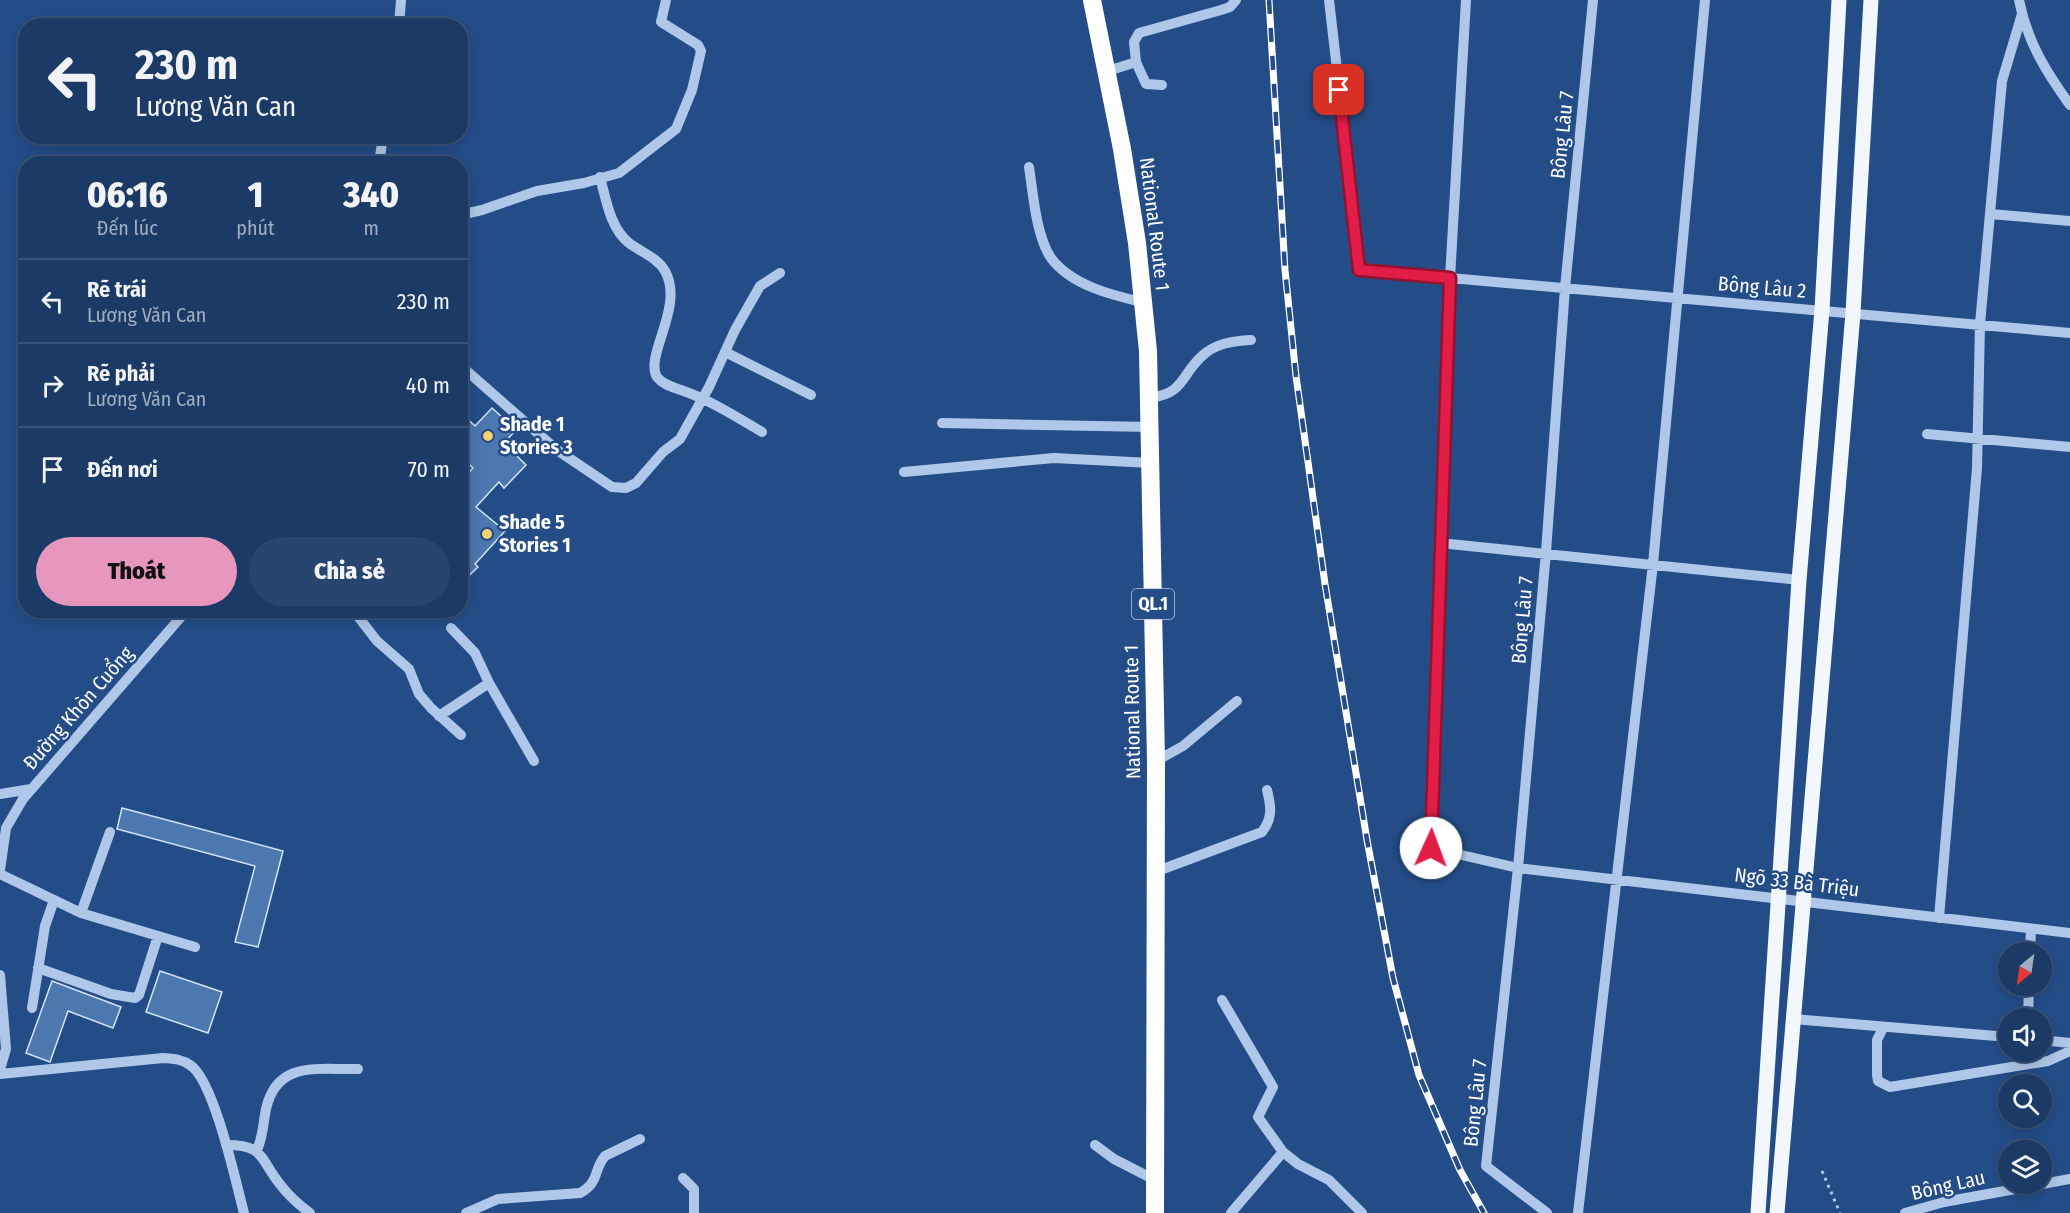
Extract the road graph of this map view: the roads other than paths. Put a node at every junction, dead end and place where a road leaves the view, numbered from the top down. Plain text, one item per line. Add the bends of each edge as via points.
1 (401, 0) edge
2 (666, 0) edge
3 (1092, 0) edge
4 (1236, 0) edge
5 (1329, 0) edge
6 (1466, 0) edge
7 (1593, 0) edge
8 (1705, 0) edge
9 (1839, 0) edge
10 (1871, 0) edge
11 (2019, 0) edge
12 (2022, 14) junction
13 (399, 18) edge
14 (1136, 62) junction
15 (1108, 71) junction
16 (1162, 85) dead end
17 (2070, 105) edge
18 (1029, 167) dead end
19 (600, 177) junction
20 (468, 213) edge
21 (1990, 214) junction
22 (2070, 221) edge
23 (780, 273) dead end
24 (1450, 278) junction
25 (1565, 288) junction
26 (1677, 298) junction
27 (1142, 302) junction
28 (1822, 310) junction
29 (1853, 313) junction
30 (1980, 324) junction
31 (2070, 333) edge
32 (1251, 340) dead end
33 (725, 352) junction
34 (468, 372) edge
35 (811, 395) dead end
36 (703, 397) junction
37 (1150, 398) junction
38 (942, 423) dead end
39 (1151, 427) junction
40 (762, 432) dead end
41 (1927, 434) dead end
42 (1978, 440) junction
43 (2070, 447) edge
44 (1151, 463) junction
45 (904, 472) dead end
46 (1440, 543) junction
47 (1546, 552) junction
48 (1653, 564) junction
49 (1799, 580) junction
50 (180, 618) edge
51 (359, 618) edge
52 (451, 628) dead end
53 (489, 683) junction
54 (1238, 701) dead end
55 (440, 716) junction
56 (461, 735) dead end
57 (534, 761) dead end
58 (1155, 761) junction
59 (31, 789) junction
60 (1267, 790) dead end
61 (0, 794) edge
62 (110, 832) dead end
63 (1518, 868) junction
64 (0, 872) edge
65 (1155, 872) junction
66 (1618, 879) junction
67 (1778, 897) junction
68 (54, 900) junction
69 (1803, 902) junction
70 (81, 913) junction
71 (1939, 918) junction
72 (2031, 929) junction
73 (2070, 933) edge
74 (158, 936) junction
75 (2030, 942) edge
76 (195, 947) dead end
77 (38, 968) junction
78 (0, 975) edge
79 (1222, 1000) dead end
80 (32, 1008) dead end
81 (1793, 1019) junction
82 (1883, 1028) junction
83 (1998, 1036) edge
84 (2052, 1041) edge
85 (2070, 1043) edge
86 (2070, 1051) edge
87 (0, 1069) edge
88 (358, 1069) dead end
89 (0, 1074) edge
90 (640, 1139) dead end
91 (226, 1145) junction
92 (1095, 1145) dead end
93 (257, 1150) junction
94 (1283, 1152) junction
95 (683, 1178) dead end
96 (2070, 1179) edge
97 (1155, 1180) junction
98 (1957, 1199) junction
99 (244, 1213) edge
100 (310, 1213) edge
101 (466, 1213) edge
102 (694, 1213) edge
103 (1155, 1213) edge
104 (1231, 1213) edge
105 (1362, 1213) edge
106 (1547, 1213) edge
107 (1578, 1213) edge
108 (1758, 1213) edge
109 (1777, 1213) edge
110 (1905, 1213) edge
111 (1954, 1213) edge

1 - 13 street
2 - 19 street via 661,22 698,45 701,51 682,117 676,129 619,173
3 - 15 highway, National Route 1 / QL.1
4 - 14 street via 1230,7 1139,33 1134,42
5 - 24 street, Bông Lâu 2 via 1359,270
6 - 24 street
7 - 25 street, Bông Lâu 7
8 - 26 street
9 - 28 main road
10 - 29 main road
11 - 12 street
12 - 17 street via 2026,35
12 - 21 street via 2002,81
14 - 15 street
14 - 16 street via 1146,84
15 - 27 highway, National Route 1 / QL.1 via 1137,243
18 - 27 street via 1034,202 1050,257 1089,285
19 - 20 street via 537,190
19 - 36 street via 621,235 666,272 670,304 653,363 657,376 666,385
21 - 22 street
21 - 30 street
23 - 33 street via 760,286
24 - 25 street, Bông Lâu 2
24 - 46 street
25 - 26 street, Bông Lâu 2
25 - 47 street, Bông Lâu 7
26 - 28 street, Bông Lâu 2
26 - 48 street
27 - 37 highway, National Route 1 / QL.1
28 - 29 street, Bông Lâu 2
28 - 49 main road
29 - 30 street, Bông Lâu 2
29 - 69 main road
30 - 31 street, Bông Lâu 2
30 - 42 street
32 - 37 street via 1230,341 1216,347 1203,355 1175,391
33 - 35 street
33 - 36 street
34 - 36 street via 557,450 612,487 626,488 636,483 680,439
36 - 40 street
37 - 39 highway, National Route 1 / QL.1
38 - 39 street
39 - 44 highway, National Route 1 / QL.1
41 - 42 street
42 - 43 street
42 - 71 street
44 - 45 street via 1054,458
44 - 58 highway, National Route 1 / QL.1
46 - 47 street
46 - 63 street, Ngõ 33 Bà Triệu via 1431,848
47 - 48 street
47 - 63 street, Bông Lâu 7
48 - 49 street
48 - 66 street
49 - 67 main road
50 - 59 street, Đường Khòn Cuổng
51 - 55 street via 377,641 409,669 419,694
52 - 53 street via 475,653
53 - 55 street
53 - 57 street
54 - 58 street via 1183,746
55 - 56 street
58 - 65 highway, National Route 1 / QL.1
59 - 61 street
59 - 64 street, Đường Khòn Cuổng via 6,828
60 - 65 street via 1272,809 1262,832
62 - 70 street
63 - 66 street, Ngõ 33 Bà Triệu
63 - 106 street, Bông Lâu 7 via 1486,1166
64 - 68 street
65 - 97 highway, National Route 1 / QL.1
66 - 67 street, Ngõ 33 Bà Triệu
66 - 107 street
67 - 69 street, Ngõ 33 Bà Triệu
67 - 108 main road
68 - 70 street
68 - 77 street
69 - 71 street, Ngõ 33 Bà Triệu
69 - 81 main road
70 - 74 street
71 - 72 street, Ngõ 33 Bà Triệu
72 - 73 street, Ngõ 33 Bà Triệu
72 - 75 street
74 - 76 street
74 - 77 street via 135,998 111,994
77 - 80 street
78 - 87 street via 6,1049
79 - 94 street via 1273,1087 1258,1117
81 - 82 street
81 - 109 main road
82 - 83 street
82 - 86 street via 1877,1040 1877,1076 1878,1081 1890,1087 2049,1061
84 - 85 street
88 - 93 street via 293,1071 284,1077 269,1101
89 - 91 street via 180,1059 192,1066 220,1120
90 - 101 street via 605,1156 597,1177 580,1193 498,1199
91 - 93 street via 246,1145
91 - 99 street
92 - 97 street via 1114,1160
93 - 100 street via 278,1182
94 - 104 street
94 - 105 street via 1329,1180
95 - 102 street via 694,1189
96 - 98 street, Bông Lau
97 - 103 highway, National Route 1 / QL.1
98 - 110 street, Bông Lau
98 - 111 street

